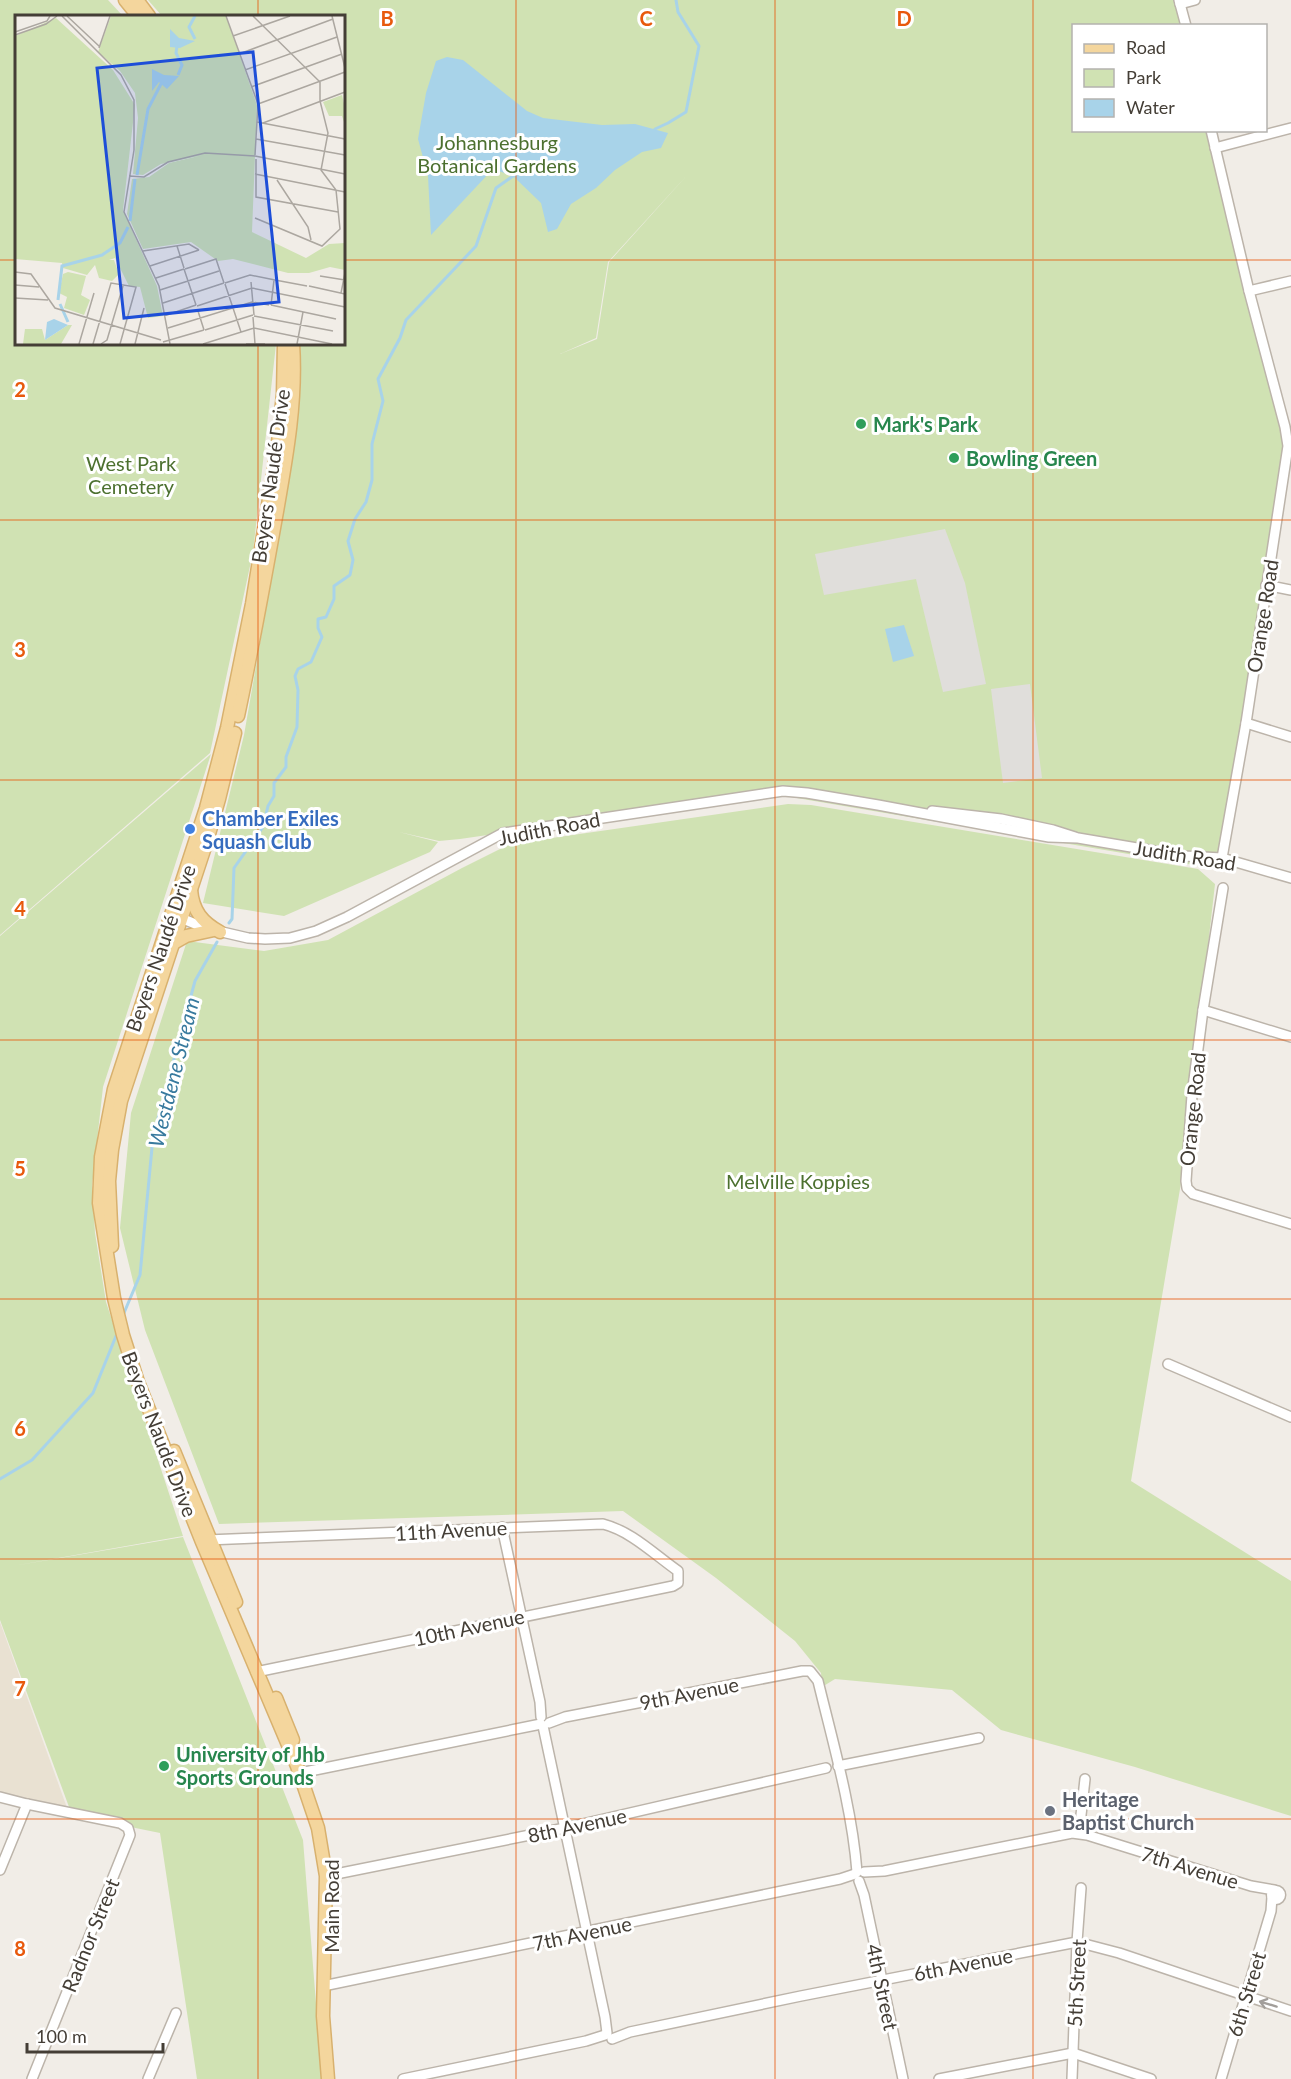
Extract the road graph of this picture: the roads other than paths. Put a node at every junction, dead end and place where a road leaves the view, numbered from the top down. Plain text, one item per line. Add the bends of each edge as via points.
1 (125, 0) edge
2 (137, 0) edge
3 (1195, 0) edge
4 (1180, 2) edge
5 (137, 15) edge
6 (148, 15) edge
7 (1186, 24) edge
8 (1291, 128) edge
9 (1211, 132) edge
10 (1215, 148) junction
11 (1291, 281) edge
12 (1249, 291) junction
13 (284, 345) edge
14 (292, 345) edge
15 (1289, 436) edge
16 (1266, 585) junction
17 (1291, 590) edge
18 (1246, 723) junction
19 (1291, 737) edge
20 (1222, 858) junction
21 (1291, 878) edge
22 (1223, 888) dead end
23 (190, 889) junction
24 (176, 916) junction
25 (217, 931) junction
26 (172, 945) junction
27 (1203, 1010) junction
28 (1291, 1037) edge
29 (1291, 1224) edge
30 (1168, 1364) dead end
31 (1291, 1417) edge
32 (502, 1527) junction
33 (206, 1541) junction
34 (679, 1579) joint
35 (522, 1616) junction
36 (260, 1671) junction
37 (813, 1673) joint
38 (544, 1721) junction
39 (979, 1738) dead end
40 (838, 1766) junction
41 (826, 1768) dead end
42 (303, 1772) junction
43 (1085, 1779) dead end
44 (0, 1797) edge
45 (27, 1804) junction
46 (565, 1828) junction
47 (1079, 1833) junction
48 (0, 1870) edge
49 (330, 1875) junction
50 (860, 1876) junction
51 (1081, 1888) dead end
52 (1280, 1896) edge
53 (587, 1932) junction
54 (1077, 1942) junction
55 (882, 1980) junction
56 (326, 1985) junction
57 (1244, 1996) junction
58 (1291, 2011) edge
59 (176, 2013) dead end
60 (609, 2035) junction
61 (1073, 2053) junction
62 (1221, 2078) edge
63 (32, 2079) edge
64 (148, 2079) edge
65 (328, 2079) edge
66 (336, 2079) edge
67 (403, 2079) edge
68 (903, 2079) edge
69 (939, 2079) edge
70 (1072, 2079) edge
71 (1151, 2079) edge

1 - 5 main road
2 - 6 main road
3 - 4 street
4 - 7 street
8 - 10 street
9 - 10 street, Orange Road
10 - 12 street, Orange Road
11 - 12 street
12 - 15 street, Orange Road
13 - 24 main road, Beyers Naudé Drive via 281,426 252,604 232,707
14 - 23 main road, Beyers Naudé Drive via 290,427 251,654 219,799
15 - 16 street, Orange Road
16 - 17 street
16 - 18 street, Orange Road
18 - 19 street
18 - 20 street, Orange Road
20 - 21 street, Judith Road
20 - 25 street, Judith Road via 1184,856 1078,838 986,816 915,811 783,791 510,831 316,931 265,939
22 - 27 street, Orange Road
23 - 24 main road, Beyers Naudé Drive
23 - 25 main road via 196,912
24 - 25 street, Judith Road
24 - 26 main road, Beyers Naudé Drive
24 - 33 main road, Beyers Naudé Drive via 114,1089 100,1157 99,1203 109,1278 126,1346 144,1398
25 - 26 main road via 186,936
26 - 33 main road, Beyers Naudé Drive via 119,1109 110,1165 109,1220 120,1298 136,1354
27 - 28 street
27 - 29 street, Orange Road via 1191,1105 1187,1188 1192,1194
30 - 31 street
32 - 33 street, 11th Avenue
32 - 34 street, 11th Avenue via 614,1527 678,1571
32 - 35 street
33 - 36 main road, Main Road
34 - 35 street, 10th Avenue via 674,1586
35 - 36 street, 10th Avenue
35 - 38 street
36 - 42 main road, Main Road
37 - 38 street, 9th Avenue via 807,1670
37 - 40 street, 4th Street
38 - 42 street, 9th Avenue
38 - 46 street
39 - 40 street
40 - 50 street, 4th Street
41 - 46 street, 8th Avenue
42 - 49 main road, Main Road
43 - 47 street
44 - 45 street
45 - 48 street
45 - 63 street, Radnor Street via 124,1825 129,1832
46 - 49 street, 8th Avenue
46 - 53 street
47 - 50 street, 7th Avenue via 1046,1836
47 - 52 street, 7th Avenue
49 - 56 main road, Main Road
50 - 53 street, 7th Avenue
50 - 55 street, 4th Street
51 - 54 street, 5th Street
52 - 57 street, 6th Street via 1271,1911
53 - 56 street, 7th Avenue
53 - 60 street
54 - 55 street, 6th Avenue
54 - 57 street, 6th Avenue
54 - 61 street, 5th Street
55 - 60 street, 6th Avenue
55 - 68 street, 4th Street
56 - 65 main road, Main Road via 323,2029
56 - 66 main road, Main Road
58 -> 57 street, 6th Avenue
57 - 62 street, 6th Street
59 - 64 street
60 - 67 street, 6th Avenue
61 - 69 street
61 - 70 street, 5th Street
61 - 71 street

